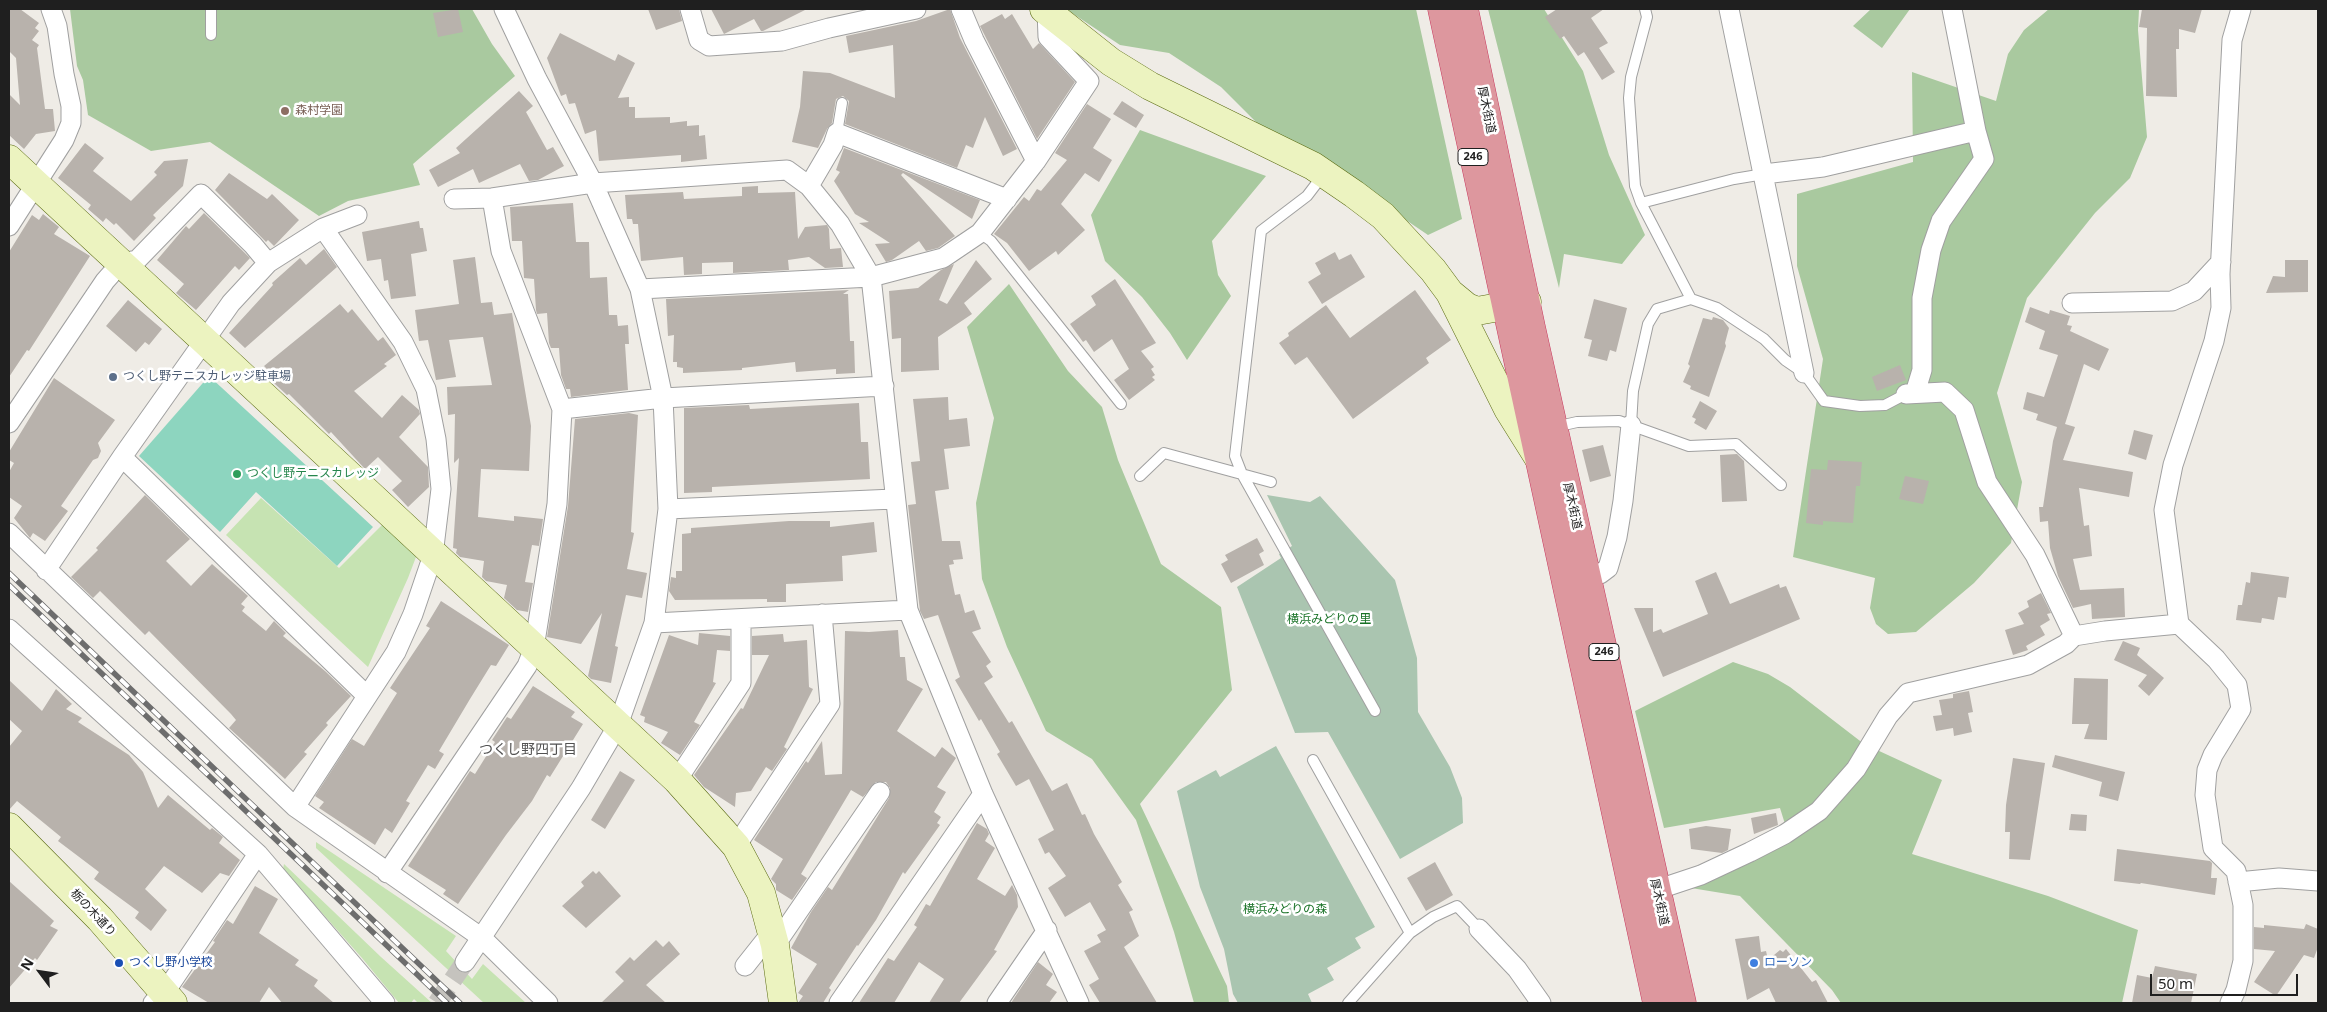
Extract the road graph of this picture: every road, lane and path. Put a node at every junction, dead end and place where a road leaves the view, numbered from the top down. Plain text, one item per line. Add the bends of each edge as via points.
1 (51, 9) edge
2 (211, 9) edge
3 (504, 9) edge
4 (690, 9) edge
5 (916, 9) edge
6 (961, 9) edge
7 (1442, 9) edge
8 (1464, 9) edge
9 (1645, 9) edge
10 (1728, 9) edge
11 (1952, 9) edge
12 (2241, 9) edge
13 (1046, 10) edge
14 (211, 35) dead end
15 (842, 103) dead end
16 (1976, 131) junction
17 (837, 133) junction
18 (9, 159) edge
19 (1036, 161) junction
20 (1324, 174) junction
21 (1764, 174) junction
22 (593, 183) junction
23 (37, 185) junction
24 (809, 186) junction
25 (492, 198) junction
26 (1007, 199) junction
27 (454, 200) dead end
28 (1641, 203) junction
29 (357, 215) dead end
30 (9, 226) edge
31 (323, 228) junction
32 (980, 233) junction
33 (2221, 262) junction
34 (121, 263) junction
35 (268, 263) junction
36 (871, 277) junction
37 (640, 289) junction
38 (1450, 293) junction
39 (1691, 299) junction
40 (2072, 303) dead end
41 (1516, 304) junction
42 (204, 339) junction
43 (1804, 373) junction
44 (884, 386) junction
45 (1910, 393) junction
46 (663, 398) junction
47 (1120, 404) dead end
48 (562, 409) junction
49 (9, 423) edge
50 (1631, 425) junction
51 (1554, 427) junction
52 (122, 457) junction
53 (1538, 459) junction
54 (1242, 474) junction
55 (1140, 476) dead end
56 (1271, 482) dead end
57 (1781, 485) dead end
58 (894, 499) junction
59 (668, 509) junction
60 (9, 533) edge
61 (433, 555) junction
62 (46, 570) junction
63 (1587, 577) junction
64 (908, 610) junction
65 (822, 614) junction
66 (742, 619) junction
67 (654, 623) junction
68 (2179, 624) junction
69 (9, 629) edge
70 (2074, 636) junction
71 (534, 648) junction
72 (367, 696) junction
73 (1375, 711) dead end
74 (618, 725) junction
75 (1314, 760) dead end
76 (677, 780) junction
77 (880, 792) dead end
78 (984, 794) junction
79 (295, 807) junction
80 (9, 827) edge
81 (736, 846) junction
82 (258, 854) junction
83 (386, 873) junction
84 (2318, 881) edge
85 (2238, 882) junction
86 (1656, 890) junction
87 (1479, 929) joint
88 (1048, 930) junction
89 (1410, 933) junction
90 (482, 938) junction
91 (773, 939) junction
92 (465, 962) tunnel mouth
93 (746, 966) dead end
94 (164, 1000) edge
95 (385, 1003) edge
96 (548, 1003) edge
97 (783, 1003) edge
98 (839, 1003) edge
99 (997, 1003) edge
100 (1079, 1003) edge
101 (1348, 1003) edge
102 (1542, 1003) edge
103 (1658, 1003) edge
104 (1682, 1003) edge
105 (2230, 1003) edge

1 - 23 street via 57,26 71,123
2 - 14 lane
3 - 22 street via 536,79
4 - 5 street via 699,40 710,46 782,41
6 - 19 street
7 - 41 highway, 厚木街道 / 246
8 - 41 highway, 厚木街道 / 246
9 - 28 lane via 1629,98 1635,186
10 - 21 street
11 - 16 street
12 - 33 street via 2232,40
13 - 19 street via 1048,37 1089,81
13 - 20 street via 1111,62
15 - 17 lane
16 - 21 street via 1822,167
16 - 45 street via 1984,159 1941,221 1931,250 1922,298 1922,370
17 - 24 street
17 - 26 street
18 - 23 street
19 - 26 street
20 - 38 street via 1384,216
20 - 54 lane via 1307,196 1262,231 1235,456
21 - 28 lane via 1734,178
21 - 43 street
22 - 24 street via 787,170
22 - 25 street
22 - 37 street
23 - 30 street
23 - 34 street
24 - 36 street via 840,224
25 - 27 street
25 - 48 street via 501,251
26 - 32 street
28 - 39 lane
29 - 31 street
31 - 35 street
31 - 61 street via 404,342 426,389 441,489
32 - 36 street via 943,258
32 - 47 lane via 991,241
33 - 40 street via 2194,291 2172,301
33 - 68 street via 2221,308 2214,342 2173,465 2164,510
34 - 35 street via 137,260 201,194
34 - 42 street
34 - 49 street via 105,281
35 - 42 street
36 - 37 street
36 - 44 street
37 - 46 street
38 - 41 street via 1467,307 1477,310
38 - 53 street via 1508,409
39 - 43 lane via 1717,308 1736,320
39 - 50 lane via 1656,309 1648,324 1632,391
41 - 51 highway, 厚木街道 / 246
41 - 53 highway, 厚木街道 / 246
42 - 52 street
42 - 61 street
43 - 45 lane via 1824,401 1860,406 1885,405
44 - 46 street
44 - 58 street
45 - 70 street via 1945,392 1964,410 1987,482 2035,555
46 - 48 street
46 - 59 street
48 - 71 street via 557,504
50 - 51 lane via 1620,421 1577,422
50 - 57 lane via 1690,446 1736,444
50 - 63 street via 1618,537 1608,568
51 - 63 highway, 厚木街道 / 246
52 - 62 street
52 - 72 street
53 - 103 highway, 厚木街道 / 246
54 - 55 lane via 1164,453
54 - 56 lane
54 - 73 lane
58 - 59 street
58 - 64 street
59 - 67 street
60 - 62 street
61 - 71 street
61 - 72 street via 396,652
62 - 79 street
63 - 86 highway, 厚木街道 / 246
64 - 65 street
64 - 78 street
65 - 66 street
65 - 81 street via 830,704
66 - 67 street
66 - 76 street via 741,683
67 - 74 street
68 - 70 street
68 - 85 street via 2238,685 2241,709 2213,755 2207,770 2205,795 2213,848 2236,871
69 - 82 street
70 - 86 street via 2066,644 2028,665 1908,693 1888,716 1856,768 1819,811 1750,852 1701,875
71 - 74 street
71 - 83 street via 527,666
72 - 79 street
74 - 76 street
74 - 90 street via 581,788
75 - 89 lane
76 - 81 street
77 - 91 street
78 - 88 street
78 - 98 street
79 - 83 street
80 - 94 street, 栃の木通り via 100,919
81 - 91 street via 761,893
82 - 94 street
82 - 95 street
83 - 90 street
84 - 85 street via 2279,878
85 - 105 street via 2243,905 2243,961
86 - 104 highway, 厚木街道 / 246
87 - 89 lane via 1457,906
87 - 102 street via 1517,969
88 - 99 street
88 - 100 street
89 - 101 lane
90 - 92 street
90 - 96 street
91 - 93 street
91 - 97 street

